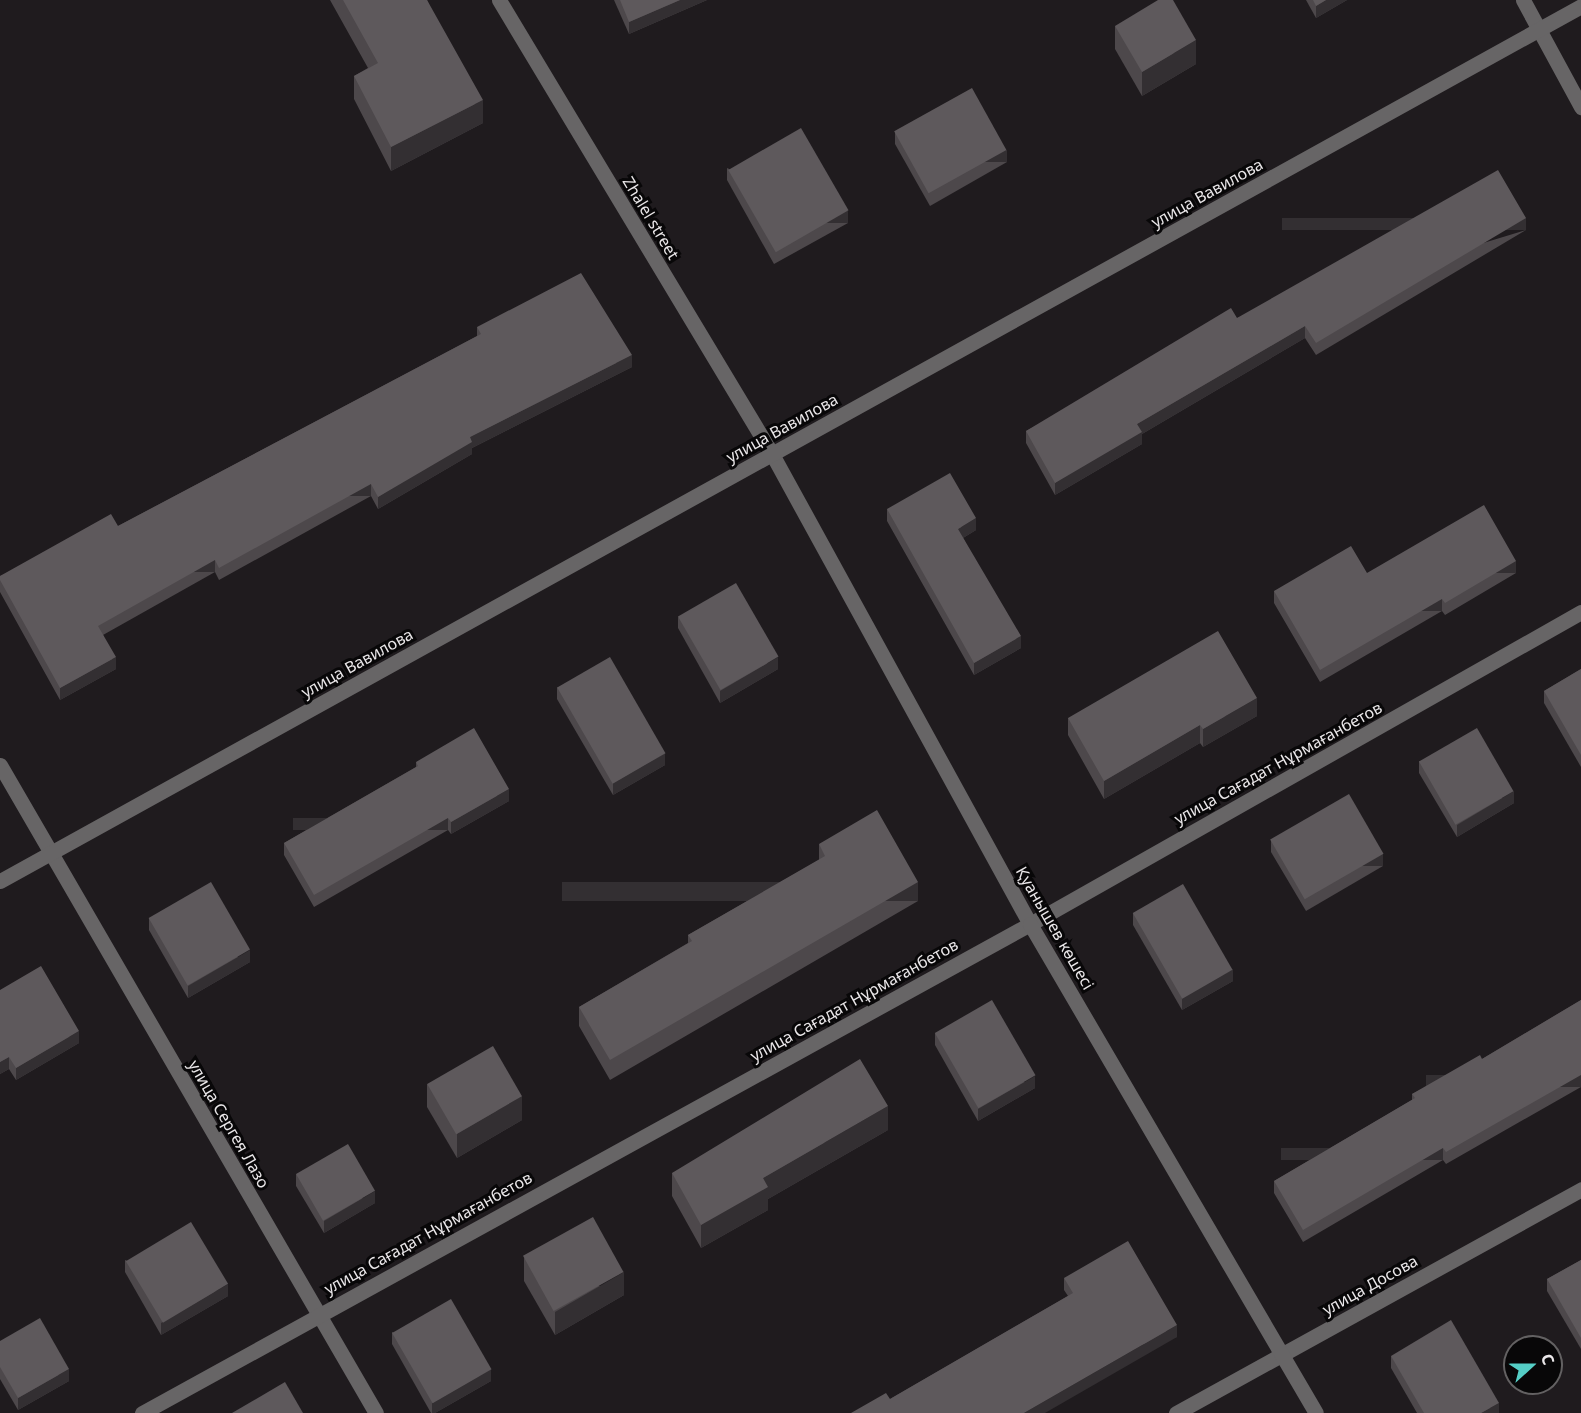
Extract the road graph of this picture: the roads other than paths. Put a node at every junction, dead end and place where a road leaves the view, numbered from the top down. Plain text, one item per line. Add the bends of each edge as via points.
1 (499, 0) edge
2 (1523, 0) edge
3 (1581, 6) edge
4 (1539, 29) junction
5 (1581, 107) edge
6 (772, 454) junction
7 (1581, 612) edge
8 (0, 765) edge
9 (51, 853) junction
10 (0, 881) edge
11 (1030, 924) junction
12 (1581, 1189) edge
13 (319, 1314) junction
14 (1281, 1354) junction
15 (142, 1413) edge
16 (376, 1413) edge
17 (1176, 1413) edge
18 (1316, 1413) edge

1 - 6 street, Zhalel street
2 - 4 street
3 - 4 street, улица Вавилова
4 - 5 street
4 - 6 street, улица Вавилова
6 - 9 street, улица Вавилова
6 - 11 street, Қуанышев көшесі
7 - 11 street, улица Сағадат Нұрмағанбетов
8 - 9 street, улица Сергея Лазо
9 - 10 street, улица Вавилова
9 - 13 street, улица Сергея Лазо
11 - 13 street, улица Сағадат Нұрмағанбетов
11 - 14 street, Қуанышев көшесі
12 - 14 street, улица Досова
13 - 15 street, улица Сағадат Нұрмағанбетов
13 - 16 street, улица Сергея Лазо
14 - 17 street, улица Досова
14 - 18 street, Қуанышев көшесі

